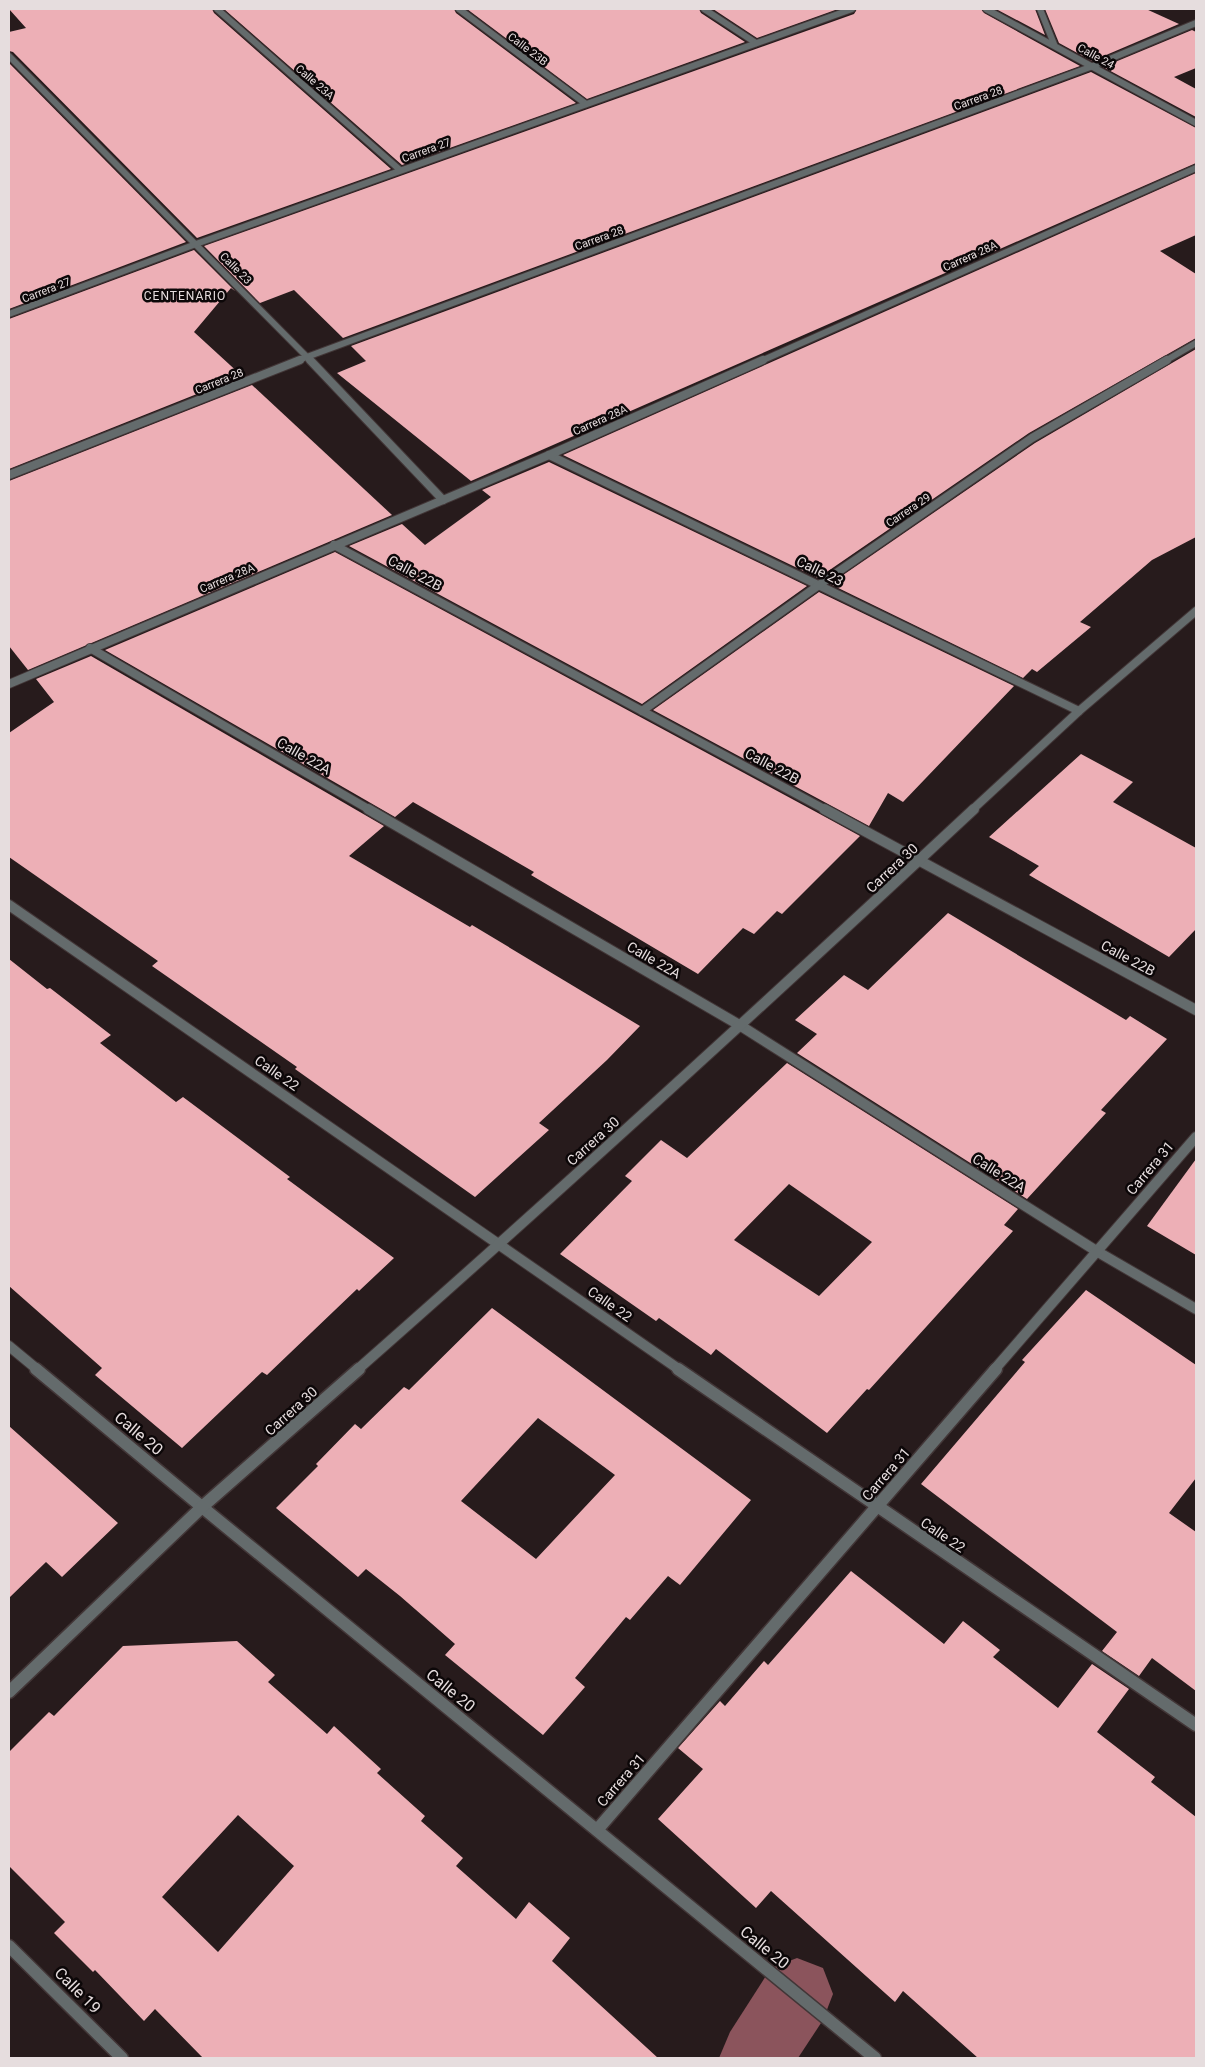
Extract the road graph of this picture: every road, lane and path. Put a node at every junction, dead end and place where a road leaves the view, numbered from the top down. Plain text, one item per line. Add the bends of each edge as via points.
1 (217, 9) edge
2 (459, 9) edge
3 (704, 9) edge
4 (852, 9) edge
5 (986, 9) edge
6 (1040, 9) edge
7 (1196, 23) edge
8 (756, 42) junction
9 (1054, 44) junction
10 (9, 56) edge
11 (1093, 66) junction
12 (586, 104) junction
13 (1196, 123) edge
14 (1196, 168) edge
15 (400, 170) junction
16 (196, 244) junction
17 (9, 314) edge
18 (1196, 343) edge
19 (307, 356) junction
20 (549, 455) junction
21 (9, 475) edge
22 (443, 500) junction
23 (334, 545) junction
24 (819, 585) junction
25 (1196, 611) edge
26 (90, 648) junction
27 (9, 684) edge
28 (642, 711) junction
29 (1079, 711) junction
30 (920, 861) junction
31 (9, 905) edge
32 (1196, 1010) edge
33 (741, 1026) junction
34 (1196, 1137) edge
35 (499, 1245) junction
36 (1098, 1252) junction
37 (1196, 1309) edge
38 (9, 1346) edge
39 (202, 1507) junction
40 (877, 1507) junction
41 (9, 1692) edge
42 (1196, 1725) edge
43 (597, 1830) junction
44 (9, 1946) edge
45 (122, 2058) edge
46 (874, 2058) edge

1 - 15 street, Calle 23A
2 - 12 street, Calle 23B
3 - 8 street
4 - 8 street, Carrera 27
5 - 9 street, Calle 24
6 - 9 street
7 - 11 street, Carrera 28
8 - 12 street, Carrera 27
9 - 11 street, Calle 24
10 - 16 street, Calle 23
11 - 13 street, Calle 24
11 - 19 street, Carrera 28
12 - 15 street, Carrera 27
14 - 20 street, Carrera 28A
15 - 16 street, Carrera 27
16 - 17 street, Carrera 27
16 - 19 street, Calle 23
18 - 24 street, Carrera 29 via 1032,438
19 - 21 street, Carrera 28
19 - 22 street, Calle 23
20 - 22 street, Carrera 28A
20 - 24 street, Calle 23
22 - 23 street, Carrera 28A
23 - 26 street, Carrera 28A
23 - 28 street, Calle 22B
24 - 28 street, Carrera 29
24 - 29 street, Calle 23
25 - 29 street, Carrera 30
26 - 27 street, Carrera 28A
26 - 33 street, Calle 22A
28 - 30 street, Calle 22B
29 - 30 street, Carrera 30
30 - 32 street, Calle 22B
30 - 33 street, Carrera 30
31 - 35 street, Calle 22
33 - 35 street, Carrera 30
33 - 36 street, Calle 22A
34 - 36 street, Carrera 31
35 - 39 street, Carrera 30
35 - 40 street, Calle 22
36 - 37 street, Calle 22A
36 - 40 street, Carrera 31
38 - 39 street, Calle 20
39 - 41 street, Carrera 30
39 - 43 street, Calle 20
40 - 42 street, Calle 22
40 - 43 street, Carrera 31
43 - 46 street, Calle 20
44 - 45 street, Calle 19

